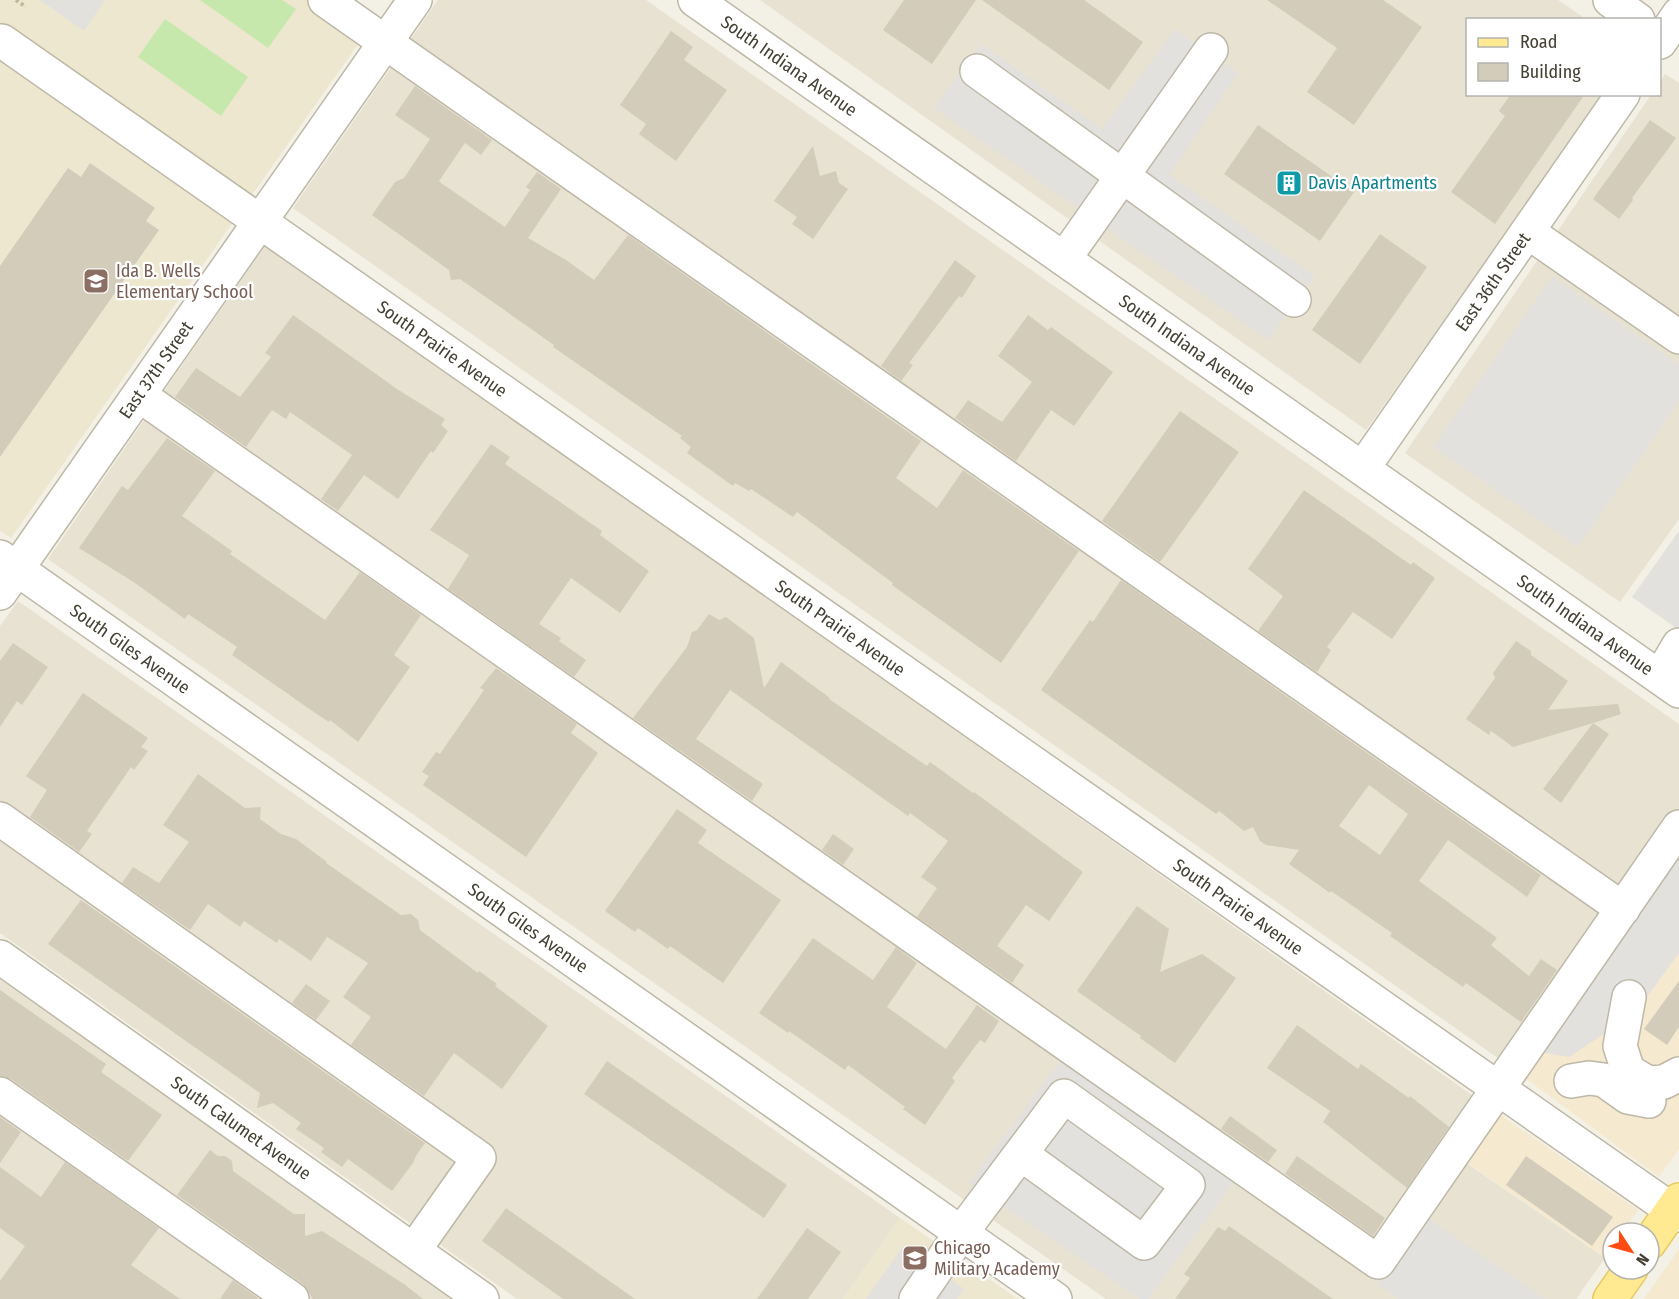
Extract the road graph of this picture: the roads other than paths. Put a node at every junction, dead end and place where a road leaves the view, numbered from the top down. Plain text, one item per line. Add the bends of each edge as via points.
1 (325, 0) edge
2 (416, 0) edge
3 (695, 0) edge
4 (1610, 0) edge
5 (1639, 18) edge
6 (2, 41) dead end
7 (386, 43) junction
8 (1211, 50) dead end
9 (977, 71) dead end
10 (1622, 96) edge
11 (1122, 176) junction
12 (260, 222) junction
13 (1528, 232) junction
14 (1064, 259) junction
15 (1294, 300) dead end
16 (1679, 337) edge
17 (139, 395) junction
18 (1363, 468) junction
19 (6, 573) edge
20 (1679, 645) edge
21 (1669, 684) edge
22 (0, 819) edge
23 (1679, 827) edge
24 (1623, 909) junction
25 (0, 957) edge
26 (1629, 997) dead end
27 (1622, 1031) junction
28 (1679, 1064) edge
29 (1679, 1074) edge
30 (1571, 1081) dead end
31 (1498, 1088) junction
32 (1679, 1089) edge
33 (0, 1094) edge
34 (1021, 1154) junction
35 (1677, 1209) edge
36 (1661, 1228) edge
37 (962, 1233) junction
38 (414, 1250) junction
39 (1623, 1281) edge
40 (292, 1299) edge
41 (483, 1299) edge
42 (916, 1299) edge
43 (1055, 1299) edge
44 (1610, 1299) edge

1 - 7 street
2 - 7 street, East 37th Street
3 - 14 street, South Indiana Avenue
4 - 5 street
6 - 12 street, South Prairie Avenue
7 - 12 street, East 37th Street
7 - 24 street
8 - 11 street
9 - 11 street
10 - 13 street, East 36th Street
11 - 14 street
11 - 15 street
12 - 17 street, East 37th Street
12 - 31 street, South Prairie Avenue
13 - 16 street
13 - 18 street, East 36th Street
14 - 18 street, South Indiana Avenue
17 - 19 street, East 37th Street
17 - 31 street via 1378,1262
18 - 21 street, South Indiana Avenue
19 - 37 street, South Giles Avenue
20 - 21 street
22 - 38 street via 478,1158
23 - 24 street
24 - 31 street
25 - 38 street, South Calumet Avenue
26 - 27 street
27 - 28 street via 1637,1049 1659,1063
27 - 29 street via 1620,1046 1628,1071 1648,1083 1664,1082
30 - 32 street via 1589,1077 1604,1080 1628,1097 1652,1101 1674,1096
31 - 35 street, South Prairie Avenue
33 - 40 street
34 - 34 street via 1144,1243 1188,1185 1064,1096
34 - 37 street
35 - 36 main road
37 - 42 street
37 - 43 street, South Giles Avenue
38 - 41 street, South Calumet Avenue
39 - 44 main road

